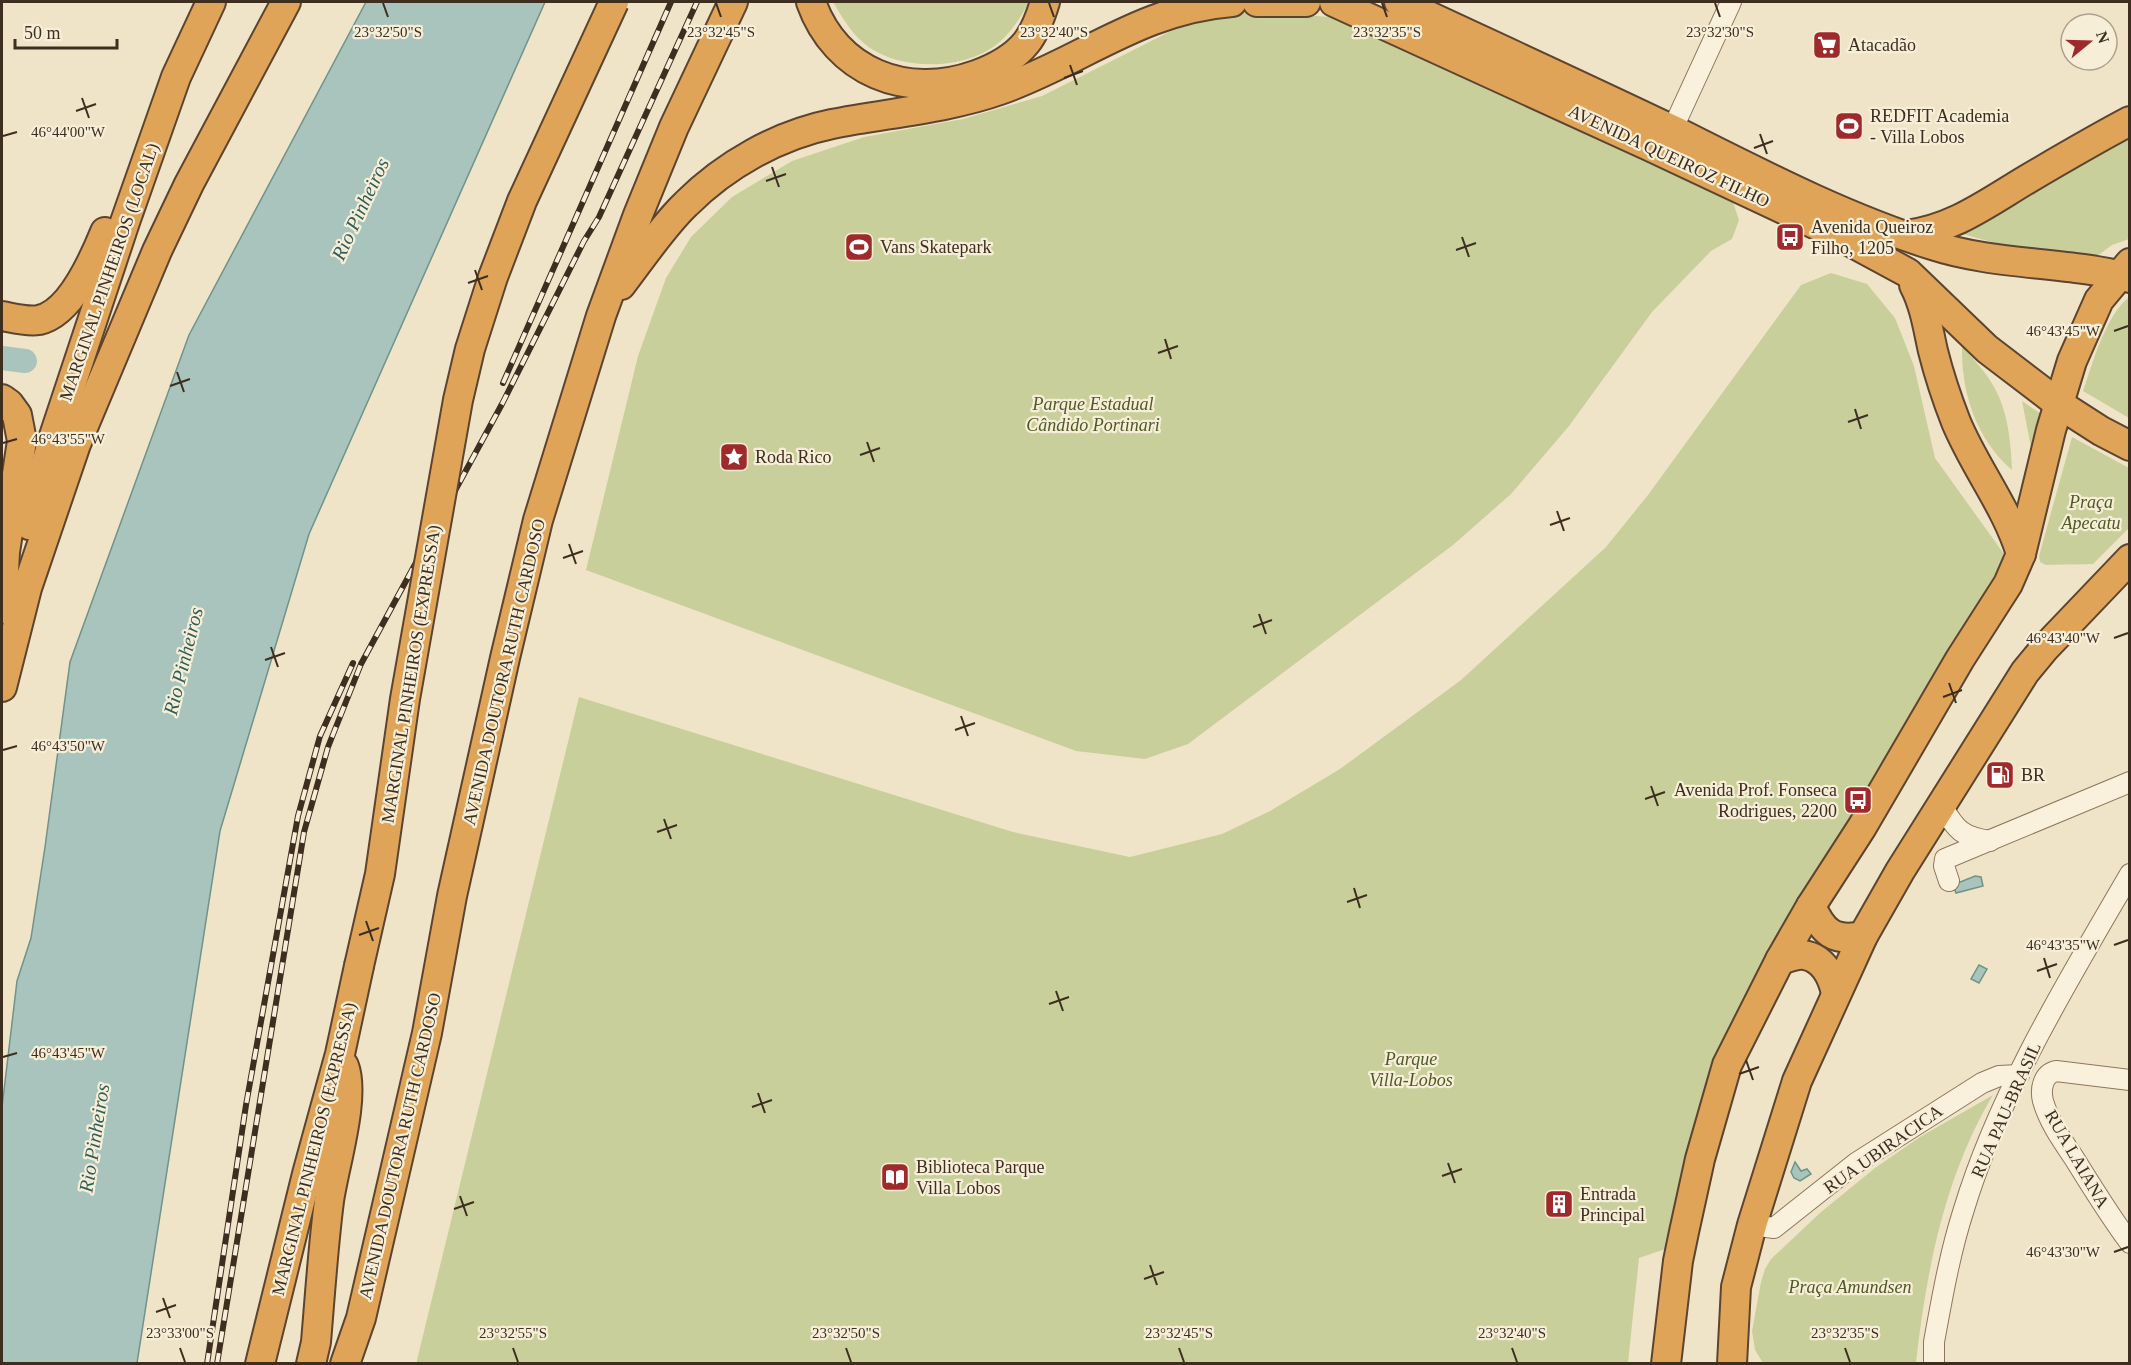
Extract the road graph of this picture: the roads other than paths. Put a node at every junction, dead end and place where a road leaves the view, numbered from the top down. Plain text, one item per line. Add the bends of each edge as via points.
1 (211, 2) edge
2 (285, 2) edge
3 (614, 2) edge
4 (733, 2) edge
5 (811, 2) edge
6 (1045, 2) edge
7 (1232, 2) edge
8 (1257, 2) edge
9 (1306, 2) edge
10 (1334, 2) edge
11 (1399, 2) edge
12 (1731, 2) edge
13 (176, 77) junction
14 (2130, 121) edge
15 (1667, 141) junction
16 (1904, 235) junction
17 (2126, 272) edge
18 (1908, 273) junction
19 (608, 299) junction
20 (2, 316) edge
21 (2, 399) edge
22 (2059, 404) junction
23 (2130, 446) edge
24 (2021, 554) junction
25 (2130, 560) edge
26 (2130, 574) edge
27 (2102, 589) junction
28 (2, 609) edge
29 (2, 616) edge
30 (2, 687) edge
31 (2130, 782) edge
32 (1942, 806) junction
33 (1990, 841) junction
34 (2130, 874) edge
35 (1949, 881) dead end
36 (1811, 906) junction
37 (1863, 936) junction
38 (1780, 960) junction
39 (1836, 993) junction
40 (339, 1054) junction
41 (2019, 1075) junction
42 (2130, 1080) edge
43 (1752, 1225) junction
44 (2130, 1243) edge
45 (260, 1364) edge
46 (311, 1364) edge
47 (345, 1364) edge
48 (1666, 1364) edge
49 (1732, 1364) edge
50 (1934, 1364) edge

1 - 13 highway, MARGINAL PINHEIROS (LOCAL)
2 - 30 highway via 157,251 76,444 27,588
3 - 40 highway, MARGINAL PINHEIROS (EXPRESSA), bridge via 522,201 470,349 405,699 380,874
4 - 19 highway, AVENIDA DOUTORA RUTH CARDOSO via 674,127
5 - 6 highway via 818,22 846,55 873,74 919,85 964,80 1009,60 1027,42
7 - 19 highway via 1188,8 1146,21 999,91 829,125 755,153 726,170 684,206
8 - 9 highway
10 - 15 highway, AVENIDA QUEIROZ FILHO
11 - 15 highway, AVENIDA QUEIROZ FILHO
12 - 15 street
13 - 20 highway via 155,113 99,247 65,304 38,320
13 - 29 highway, MARGINAL PINHEIROS (LOCAL) via 53,440
14 - 16 highway via 1961,220 1928,232
15 - 16 highway, AVENIDA QUEIROZ FILHO
15 - 18 highway, AVENIDA QUEIROZ FILHO
16 - 17 highway, AVENIDA QUEIROZ FILHO via 1985,258
17 - 22 highway via 2100,300 2072,361
18 - 22 highway, AVENIDA QUEIROZ FILHO via 1986,349
18 - 24 highway via 1919,295 1949,403 1963,438 2012,527
19 - 47 highway, AVENIDA DOUTORA RUTH CARDOSO via 538,520 362,1318
21 - 28 highway via 17,415 22,441 5,552
22 - 23 highway, AVENIDA QUEIROZ FILHO
22 - 24 highway
24 - 36 highway via 2008,584
25 - 27 highway
26 - 27 highway
27 - 32 highway via 2025,672
31 - 33 street
32 - 33 street via 1957,830
32 - 37 highway
33 - 35 street via 1945,859
34 - 41 street, RUA PAU-BRASIL
36 - 37 highway via 1828,933 1842,939
36 - 38 highway
37 - 39 highway
38 - 39 highway via 1804,955 1813,958 1828,971
38 - 48 highway via 1724,1075 1700,1159 1678,1262
39 - 43 highway via 1797,1081
40 - 45 highway, MARGINAL PINHEIROS (EXPRESSA)
40 - 46 highway via 346,1070 347,1101 329,1202
41 - 43 street, RUA UBIRACICA via 1982,1083 1887,1142 1774,1228
41 - 50 street, RUA PAU-BRASIL via 1964,1209 1942,1297
42 - 44 street, RUA LAIANA via 2051,1072 2042,1089 2049,1117
43 - 49 highway via 1736,1287

